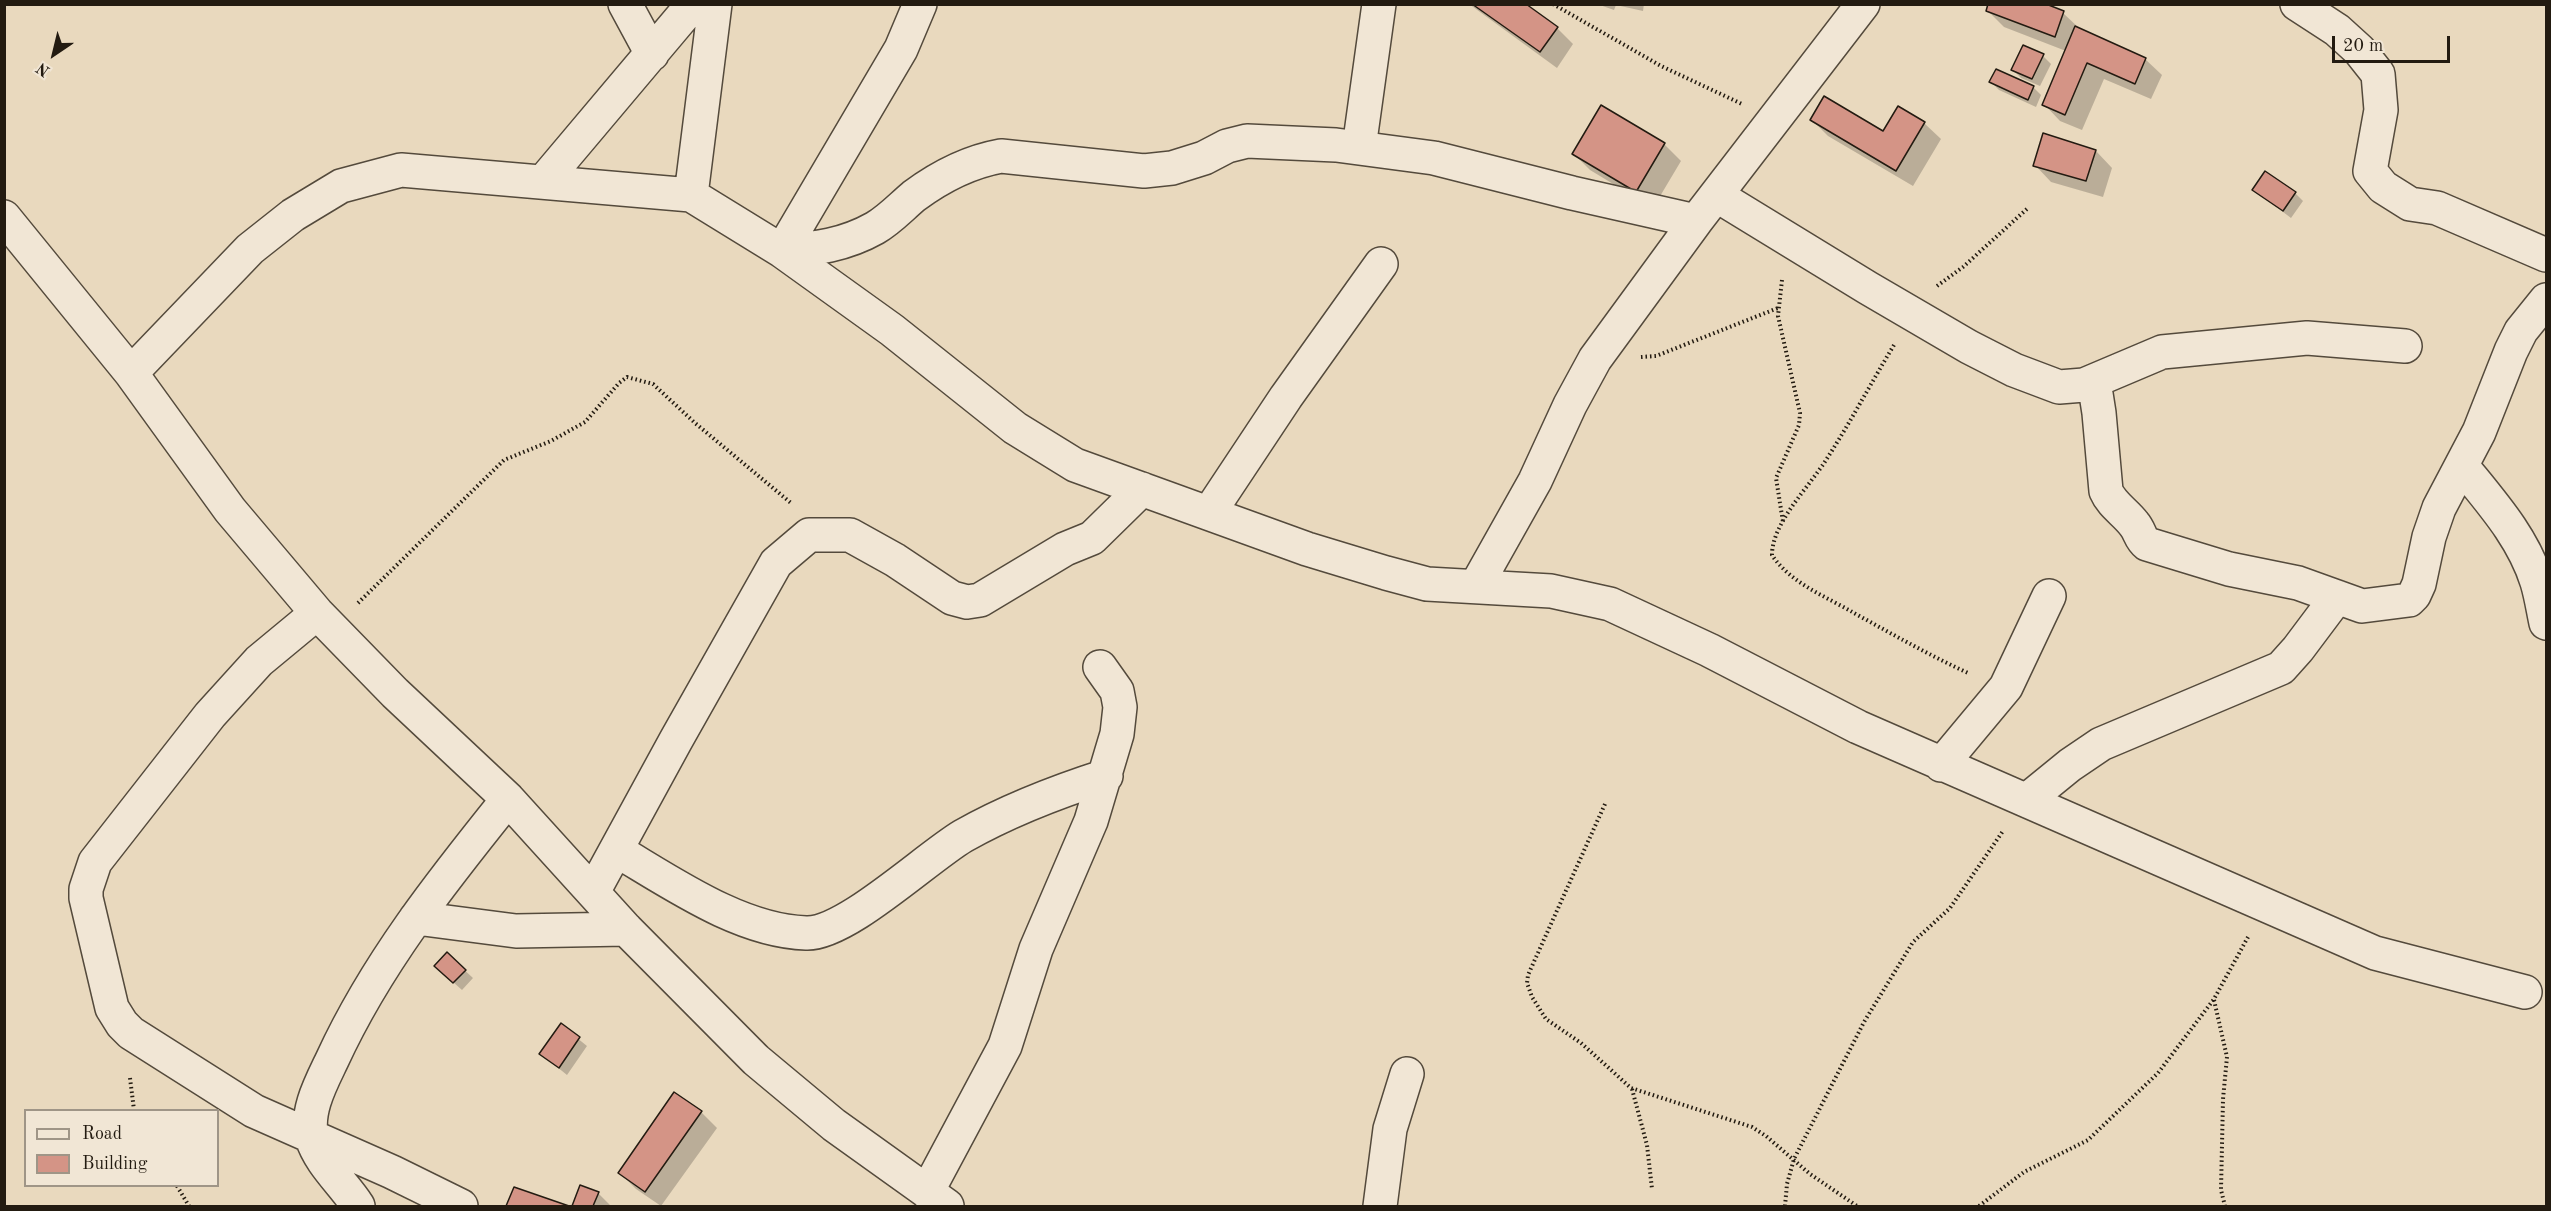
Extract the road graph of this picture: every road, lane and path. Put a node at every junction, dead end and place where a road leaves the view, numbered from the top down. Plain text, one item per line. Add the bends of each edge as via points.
1 (625, 4) edge
2 (693, 4) edge
3 (715, 4) edge
4 (920, 4) edge
5 (1379, 4) edge
6 (1553, 4) edge
7 (1863, 4) edge
8 (2297, 4) edge
9 (652, 54) junction
10 (1775, 119) junction
11 (1359, 148) junction
12 (543, 182) junction
13 (691, 195) junction
14 (1716, 195) junction
15 (2028, 208) dead end
16 (4, 217) edge
17 (1696, 221) junction
18 (1781, 234) junction
19 (782, 251) junction
20 (2547, 255) edge
21 (1381, 264) dead end
22 (2547, 300) edge
23 (1778, 308) junction
24 (1912, 315) junction
25 (2405, 346) dead end
26 (1595, 359) junction
27 (130, 373) junction
28 (2094, 381) junction
29 (2462, 466) junction
30 (1142, 489) junction
31 (1209, 513) junction
32 (1783, 522) junction
33 (809, 535) junction
34 (1476, 586) junction
35 (2049, 596) dead end
36 (2337, 597) junction
37 (325, 621) junction
38 (2547, 623) edge
39 (1100, 667) dead end
40 (2006, 687) junction
41 (1941, 765) junction
42 (1106, 776) junction
43 (508, 800) junction
44 (2027, 800) junction
45 (1605, 804) dead end
46 (616, 850) junction
47 (593, 892) junction
48 (2265, 905) junction
49 (416, 918) junction
50 (626, 929) junction
51 (2525, 992) dead end
52 (2214, 999) junction
53 (1407, 1074) dead end
54 (1631, 1088) junction
55 (312, 1139) junction
56 (1794, 1159) junction
57 (178, 1187) edge
58 (1652, 1189) dead end
59 (937, 1199) edge
60 (189, 1206) edge
61 (357, 1206) edge
62 (461, 1206) edge
63 (1380, 1206) edge
64 (1785, 1206) edge
65 (1857, 1206) edge
66 (1979, 1206) edge
67 (2225, 1206) edge

1 - 9 street
2 - 9 street
3 - 13 street
4 - 19 street via 901,50
5 - 11 street
6 - 10 path via 1661,66
7 - 10 street
8 - 20 street via 2337,30 2378,74 2381,110 2370,171 2384,187 2410,204 2437,208
9 - 12 street
10 - 14 street
11 - 17 street via 1434,158
11 - 19 street via 1247,141 1172,168 1144,171 990,158 941,178 864,234 823,248
12 - 13 street
12 - 27 street via 401,170 341,186 293,215 249,249
13 - 19 street
14 - 17 street
14 - 18 street
15 - 24 path via 1932,290
16 - 27 street
17 - 26 street
18 - 23 path via 1784,270
18 - 24 street
19 - 30 street via 892,330 1015,429 1075,465
21 - 31 street
22 - 29 street via 2532,315 2511,351
23 - 26 path via 1656,356
23 - 32 path via 1800,413 1799,425 1776,478
24 - 28 street via 1987,356 2052,385 2075,387
24 - 32 path via 1826,460
25 - 28 street via 2307,338 2162,352
26 - 34 street via 1535,481
27 - 37 street via 230,510
28 - 36 street via 2106,491 2109,500 2135,524 2143,540 2162,550 2298,583
29 - 36 street via 2432,526 2412,598 2362,606
29 - 38 street via 2510,525 2526,553
30 - 31 street
30 - 33 street via 1092,538 1065,549 980,600 967,602 952,598 850,535
31 - 34 street via 1386,573 1427,584
32 - 40 path via 1775,536 1772,555 1791,576 1928,654 1977,678
33 - 37 path via 799,509 653,384 627,376 585,422 504,460
33 - 46 street via 776,564
34 - 41 street via 1551,591 1610,604 1709,650 1858,728
35 - 40 street
36 - 44 street via 2281,668 2101,744
37 - 43 street
37 - 55 street via 259,661 210,715 95,862 86,889 109,999 122,1024 147,1045 254,1112
39 - 42 street via 1117,691 1120,707
40 - 41 street
41 - 44 street
42 - 46 street via 1052,793 964,836 931,856 884,894 818,933 784,931 743,919 700,900
42 - 59 street via 1036,949 1005,1046
43 - 47 street
43 - 49 street
44 - 48 street
44 - 56 path via 1950,908 1907,951 1864,1022
45 - 54 path via 1533,961 1527,983 1546,1019 1588,1048
46 - 47 street
47 - 50 street
48 - 51 street via 2375,953
48 - 52 path
49 - 50 street via 516,931
49 - 55 street via 366,992 336,1049 313,1106
50 - 59 street via 756,1060 834,1125
52 - 66 path via 2158,1072 2102,1128 2088,1140 2024,1172
52 - 67 path via 2227,1057 2221,1190
53 - 63 street via 1390,1129
54 - 56 path via 1752,1126
54 - 58 path via 1647,1145
55 - 61 street
55 - 62 street
56 - 64 path
56 - 65 path
57 - 60 path

